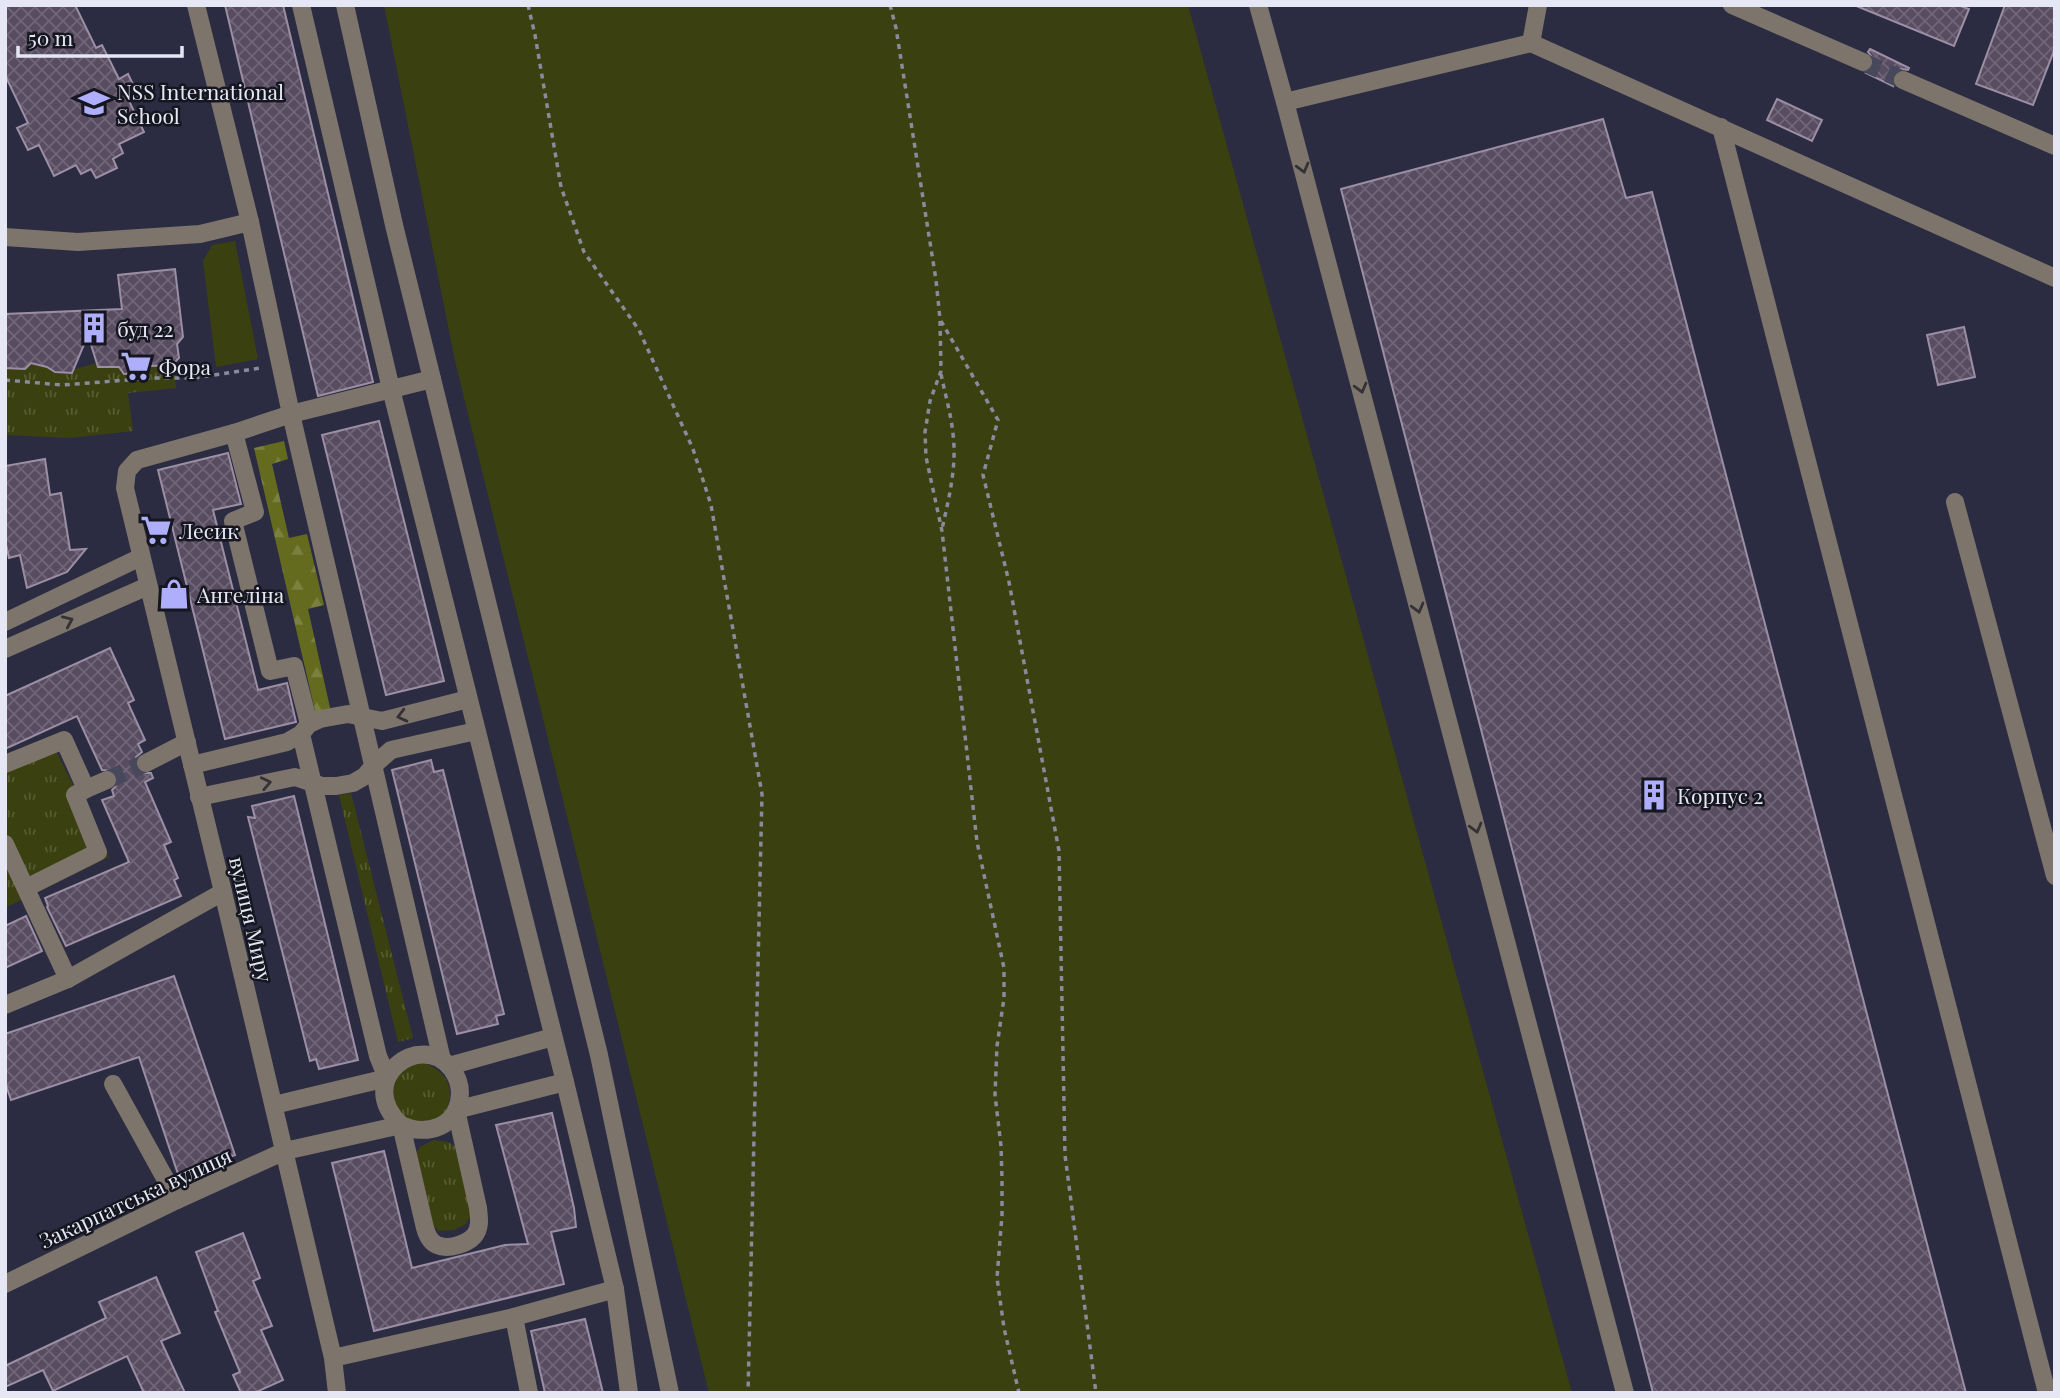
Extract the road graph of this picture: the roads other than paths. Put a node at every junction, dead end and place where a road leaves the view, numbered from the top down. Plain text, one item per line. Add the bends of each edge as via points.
1 (196, 5) edge
2 (301, 5) edge
3 (345, 5) edge
4 (1258, 5) edge
5 (1538, 5) edge
6 (1732, 5) edge
7 (1531, 43) junction
8 (1863, 62) tunnel mouth
9 (1903, 80) tunnel mouth
10 (1285, 102) junction
11 (1721, 127) junction
12 (2055, 146) edge
13 (250, 222) junction
14 (5, 237) edge
15 (2055, 278) edge
16 (432, 379) junction
17 (391, 388) junction
18 (290, 414) junction
19 (234, 433) junction
20 (1955, 502) dead end
21 (142, 557) junction
22 (148, 586) junction
23 (5, 622) edge
24 (5, 649) edge
25 (468, 699) junction
26 (361, 718) junction
27 (305, 729) junction
28 (476, 731) junction
29 (187, 742) junction
30 (146, 763) tunnel mouth
31 (5, 764) edge
32 (192, 765) junction
33 (374, 765) junction
34 (107, 780) tunnel mouth
35 (312, 783) junction
36 (86, 789) junction
37 (200, 797) junction
38 (5, 844) edge
39 (2055, 876) edge
40 (26, 888) junction
41 (223, 892) junction
42 (68, 979) junction
43 (5, 1005) edge
44 (553, 1037) junction
45 (446, 1063) junction
46 (387, 1078) junction
47 (565, 1082) junction
48 (113, 1084) dead end
49 (274, 1105) junction
50 (456, 1110) junction
51 (401, 1125) junction
52 (285, 1151) junction
53 (177, 1200) junction
54 (5, 1284) edge
55 (615, 1289) junction
56 (514, 1317) junction
57 (333, 1358) junction
58 (337, 1393) edge
59 (530, 1393) edge
60 (629, 1393) edge
61 (670, 1393) edge
62 (1625, 1393) edge
63 (2047, 1393) edge

1 - 13 street
2 - 17 street
3 - 16 street
4 - 10 street
5 - 7 street
6 - 8 street
7 - 10 street
7 - 11 street
9 - 12 street
10 -> 62 street
11 - 15 street
11 - 63 street
13 - 14 street via 200,234 78,242
13 - 18 street
16 - 17 street
16 - 61 street via 599,1055
17 - 18 street
17 - 25 street
18 - 19 street
18 - 26 street
19 - 21 street, вулиця Миру via 137,460 127,471 125,488
19 - 27 street via 255,512 233,521 270,671 294,666
20 - 39 street
21 - 22 street, вулиця Миру
21 - 23 street
24 -> 22 street
22 - 29 street, вулиця Миру
25 -> 26 street via 382,721
25 - 28 street
26 - 27 street via 337,715
26 - 33 street
27 - 32 street via 287,742
27 - 35 street
28 - 33 street via 391,750
28 - 44 street
29 - 30 street
29 - 32 street, вулиця Миру
31 - 36 street via 64,740
32 - 37 street, вулиця Миру
33 - 35 street via 353,783
33 - 45 street
34 - 36 street
37 -> 35 street via 295,777
35 - 46 street
36 - 40 street via 75,795 98,852
37 - 41 street, вулиця Миру
38 - 40 street
40 - 42 street
41 - 42 street
41 - 49 street, вулиця Миру
42 - 43 street
44 - 45 street
44 - 47 street
45 - 46 street via 416,1055 394,1067
45 - 50 street via 460,1087
46 - 49 street
46 - 51 street via 385,1104
47 - 50 street
47 - 55 street
48 - 53 street
49 - 52 street, вулиця Миру
50 - 51 street via 439,1127 426,1131
50 - 51 street via 479,1224 475,1236 449,1247 429,1239
51 - 52 street, Закарпатська вулиця
52 - 53 street, Закарпатська вулиця
52 - 57 street, вулиця Миру
53 - 54 street, Закарпатська вулиця
55 - 56 street
55 - 60 street
56 - 57 street
56 - 59 street
57 - 58 street, вулиця Миру

